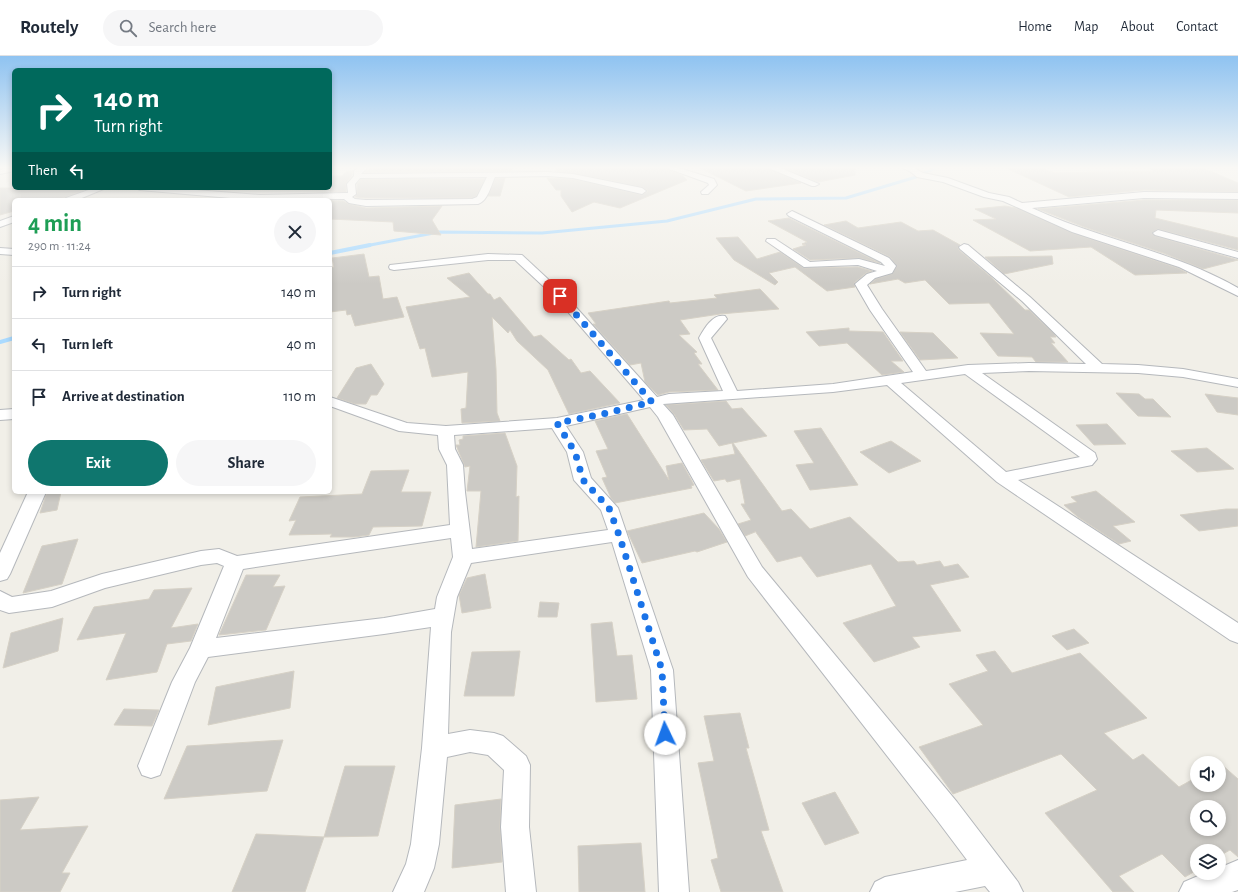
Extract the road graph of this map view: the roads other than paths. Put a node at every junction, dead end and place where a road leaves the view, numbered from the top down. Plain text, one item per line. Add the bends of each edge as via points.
1 (1022, 206) edge
2 (792, 214) dead end
3 (1158, 233) dead end
4 (770, 241) dead end
5 (964, 247) dead end
6 (0, 251) edge
7 (12, 252) edge
8 (1238, 255) edge
9 (394, 267) dead end
10 (888, 271) junction
11 (1238, 293) edge
12 (721, 319) dead end
13 (1098, 368) junction
14 (968, 369) junction
15 (923, 376) junction
16 (891, 381) junction
17 (1238, 383) edge
18 (732, 395) junction
19 (332, 402) edge
20 (652, 402) junction
21 (12, 414) edge
22 (0, 415) edge
23 (557, 423) junction
24 (446, 431) junction
25 (1003, 478) junction
26 (36, 494) edge
27 (460, 530) junction
28 (619, 535) junction
29 (463, 557) junction
30 (235, 563) junction
31 (0, 574) edge
32 (0, 599) edge
33 (444, 616) junction
34 (1238, 634) edge
35 (201, 649) junction
36 (435, 748) junction
37 (151, 766) dead end
38 (1238, 876) edge
39 (1000, 881) edge
40 (408, 892) edge
41 (521, 892) edge
42 (674, 892) edge
43 (885, 892) edge
44 (1194, 892) edge

1 - 11 street via 1078,230 1179,264 1210,277
2 - 10 street via 885,260 891,266
3 - 8 street
4 - 10 street via 808,265 859,262
5 - 13 street via 1026,298
6 - 7 street
9 - 20 street via 488,257 518,257 560,296
10 - 15 street via 871,276 862,284 876,310
12 - 18 street via 705,338
13 - 14 street
13 - 17 street via 1138,368
14 - 15 street
14 - 25 street via 1089,456 1086,461
15 - 16 street
16 - 18 street
16 - 25 street
18 - 20 street via 669,398
19 - 24 street via 405,428
20 - 23 street
20 - 39 street via 664,415 755,572
21 - 22 street
23 - 24 street
23 - 28 street via 575,452 583,480 609,508
24 - 27 street via 447,448 455,465
25 - 34 street
26 - 31 street
27 - 29 street
27 - 30 street
28 - 29 street
28 - 42 street via 662,670
29 - 33 street via 447,597
30 - 32 street via 219,556 201,558 102,581 52,599 9,605
30 - 35 street
33 - 35 street
33 - 36 street via 440,632
35 - 37 street via 184,682
36 - 40 street via 426,844 420,868
36 - 41 street via 470,741 494,744 517,765 515,827
38 - 44 street
39 - 43 street

